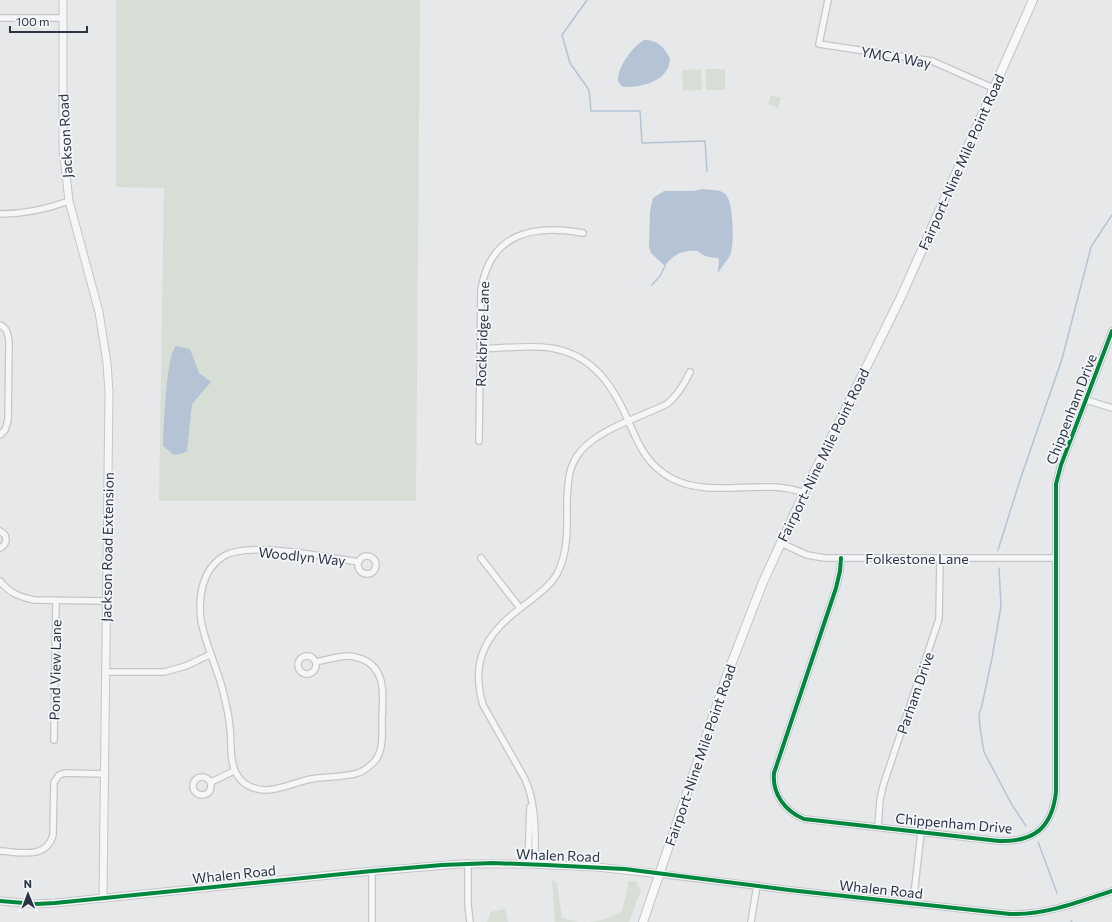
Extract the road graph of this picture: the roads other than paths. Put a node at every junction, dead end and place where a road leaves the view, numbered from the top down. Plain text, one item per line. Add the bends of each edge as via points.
1 (63, 0) edge
2 (828, 0) edge
3 (1033, 0) edge
4 (0, 18) edge
5 (63, 18) junction
6 (994, 88) junction
7 (69, 202) junction
8 (0, 214) edge
9 (584, 233) dead end
10 (0, 325) edge
11 (1112, 331) edge
12 (481, 349) junction
13 (690, 372) dead end
14 (1086, 400) junction
15 (1112, 408) edge
16 (628, 422) junction
17 (0, 435) edge
18 (479, 441) dead end
19 (804, 494) junction
20 (0, 530) edge
21 (781, 543) junction
22 (0, 548) edge
23 (481, 558) dead end
24 (841, 558) junction
25 (940, 558) junction
26 (1056, 558) junction
27 (358, 562) dead end
28 (0, 581) edge
29 (56, 601) junction
30 (107, 601) junction
31 (520, 608) junction
32 (211, 654) junction
33 (316, 662) dead end
34 (106, 672) junction
35 (54, 740) dead end
36 (234, 771) junction
37 (104, 774) junction
38 (210, 782) dead end
39 (878, 826) junction
40 (921, 832) junction
41 (0, 851) edge
42 (468, 863) junction
43 (531, 864) junction
44 (372, 871) junction
45 (660, 874) junction
46 (757, 885) junction
47 (1112, 891) edge
48 (103, 898) junction
49 (0, 902) edge
50 (912, 904) junction
51 (372, 922) edge
52 (470, 922) edge
53 (643, 922) edge
54 (752, 922) edge

1 - 5 street, Jackson Road
2 - 6 street, YMCA Way via 819,44 932,62
3 - 6 main road, Fairport-Nine Mile Point Road
4 - 5 street
5 - 7 street, Jackson Road via 64,148
6 - 19 main road, Fairport-Nine Mile Point Road via 901,297
7 - 8 street via 34,211
7 - 30 street, Jackson Road Extension via 99,312 107,363
9 - 12 street, Rockbridge Lane via 533,231 510,240 494,255 485,272 481,290
10 - 17 street via 7,331 8,342 8,420 5,430
11 - 14 street, Chippenham Drive
12 - 16 street via 551,348 577,357 600,374 611,388
12 - 18 street, Rockbridge Lane
13 - 16 street via 676,397 667,404
14 - 15 street
14 - 26 street, Chippenham Drive via 1058,476
16 - 19 street via 641,451 649,461 670,478 682,483 710,488 788,488
16 - 31 street via 594,438 576,457 568,479 566,541 557,574 545,589
19 - 21 main road, Fairport-Nine Mile Point Road
20 - 22 street via 6,540
21 - 24 street, Folkestone Lane via 813,557
21 - 45 main road, Fairport-Nine Mile Point Road via 727,675
23 - 31 street
24 - 25 street, Folkestone Lane
24 - 39 street, Chippenham Drive via 836,588 776,766 774,784 783,804 794,814 804,818
25 - 26 street, Folkestone Lane
25 - 39 street, Parham Drive via 939,620 883,786
26 - 40 street, Chippenham Drive via 1056,792 1051,816 1036,833 1020,840 999,841
27 - 32 street, Woodlyn Way via 280,551 254,550 223,556 210,570 200,597 203,629
28 - 29 street via 10,591 25,598
29 - 30 street
29 - 35 street, Pond View Lane
30 - 34 street, Jackson Road Extension
31 - 43 street via 499,626 485,645 478,681 483,705 525,779 531,797
32 - 34 street via 186,666 164,672
32 - 36 street, Woodlyn Way via 220,677 228,712
33 - 36 street via 350,656 367,662 378,672 383,696 382,741 374,762 366,770 358,773 312,778 264,790 248,786
34 - 37 street, Jackson Road Extension
36 - 38 street
37 - 41 street via 59,775 54,782 53,835 50,842 36,853
37 - 48 street, Jackson Road Extension
39 - 40 street, Chippenham Drive
40 - 50 street
42 - 43 street, Whalen Road
42 - 44 street, Whalen Road
42 - 52 street
43 - 45 street, Whalen Road via 597,867
44 - 48 street, Whalen Road
44 - 51 street
45 - 46 street, Whalen Road
45 - 53 main road, Fairport-Nine Mile Point Road
46 - 50 street, Whalen Road
46 - 54 street
47 - 50 street, Whalen Road via 1044,912 1017,917
48 - 49 street, Whalen Road via 37,904

